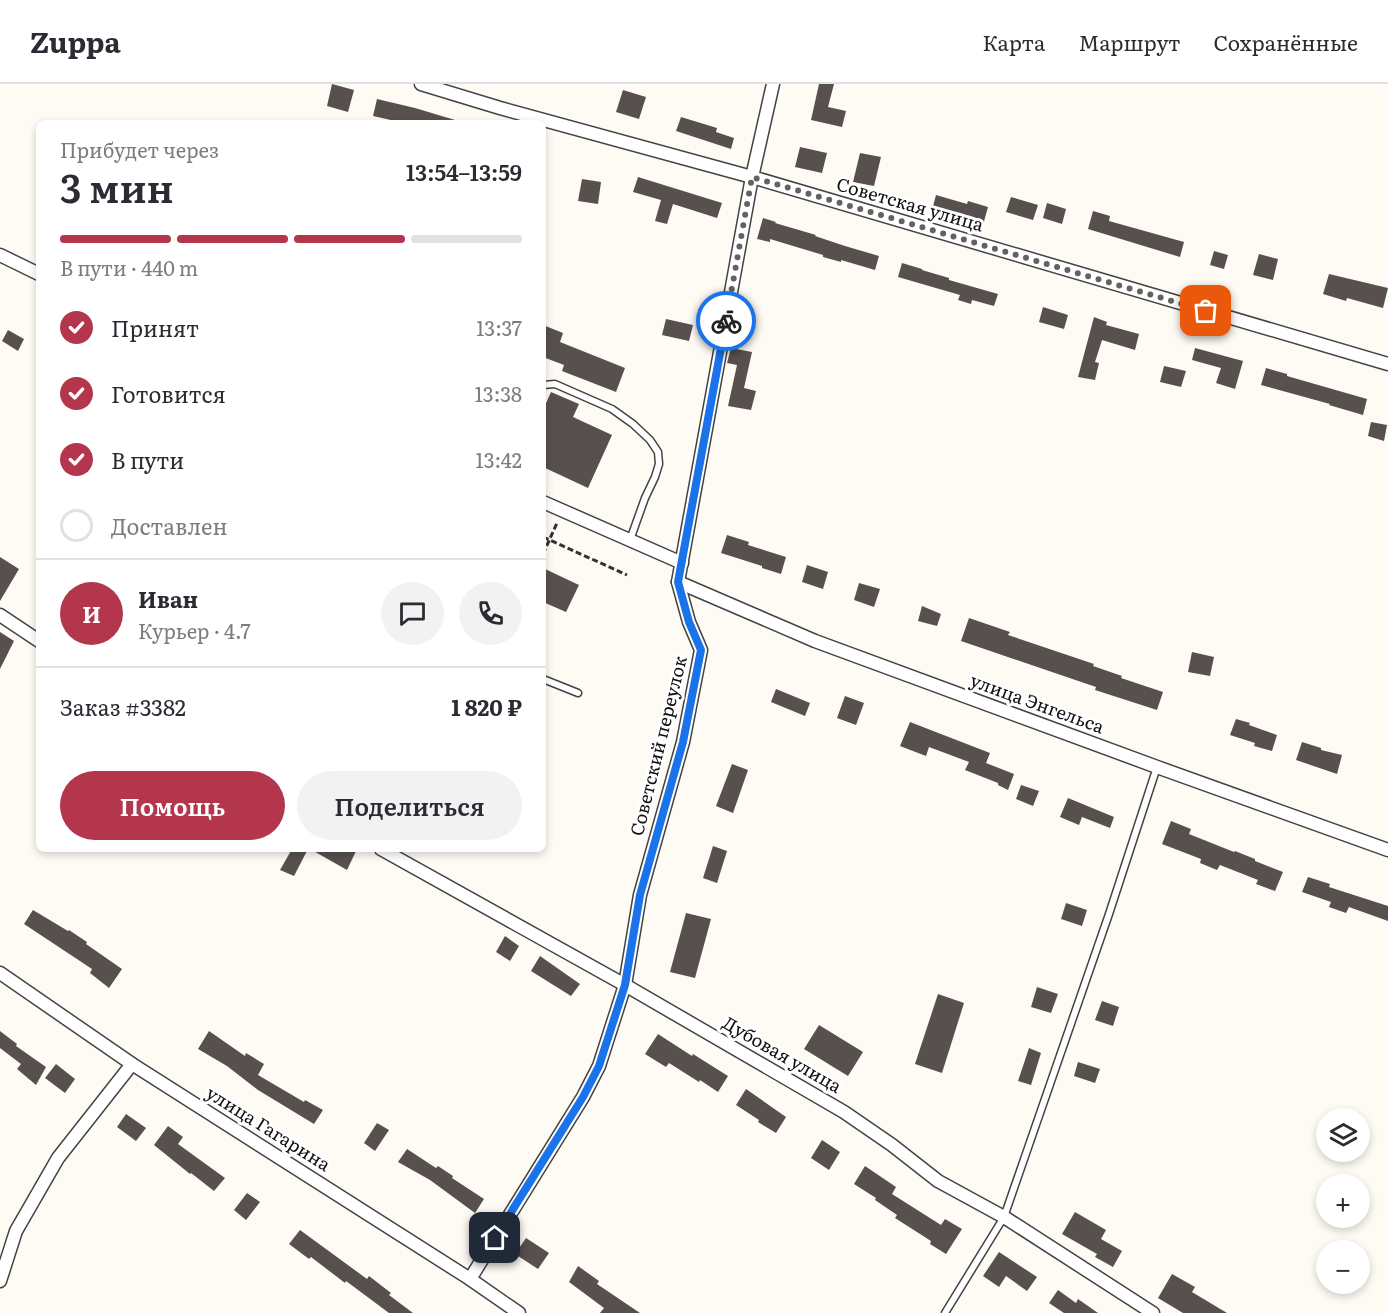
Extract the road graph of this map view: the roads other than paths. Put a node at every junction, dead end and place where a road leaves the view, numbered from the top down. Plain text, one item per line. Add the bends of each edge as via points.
1 (421, 84) edge
2 (773, 84) edge
3 (544, 120) edge
4 (546, 121) edge
5 (752, 177) junction
6 (0, 255) edge
7 (36, 273) edge
8 (1388, 364) edge
9 (546, 385) edge
10 (546, 503) edge
11 (630, 540) junction
12 (682, 563) junction
13 (678, 582) junction
14 (0, 615) edge
15 (36, 639) edge
16 (546, 680) edge
17 (578, 693) dead end
18 (1157, 767) junction
19 (1388, 850) edge
20 (386, 852) edge
21 (0, 973) edge
22 (625, 985) junction
23 (132, 1064) junction
24 (1004, 1217) junction
25 (470, 1279) junction
26 (0, 1281) edge
27 (519, 1313) edge
28 (945, 1313) edge
29 (1153, 1313) edge

1 - 3 street, Советская улица
2 - 5 street, Советский переулок
4 - 5 street, Советская улица
5 - 8 street, Советская улица
5 - 12 street, Советский переулок
6 - 7 street
9 - 11 lane via 555,384 612,409 650,440 658,452 655,477
10 - 11 street
11 - 12 street
12 - 13 street, Советский переулок
13 - 18 street, улица Энгельса via 815,641
13 - 22 street, Советский переулок via 701,650 683,742 640,895
14 - 15 street
16 - 17 lane
18 - 19 street, улица Энгельса
18 - 24 lane
20 - 22 street, Дубовая улица
21 - 23 street, улица Гагарина
22 - 24 street, Дубовая улица via 844,1112 938,1181
22 - 25 street, Советский переулок via 599,1066 583,1097
23 - 25 street, улица Гагарина
23 - 26 street via 58,1158 16,1231
24 - 28 lane
24 - 29 street, Дубовая улица
25 - 27 street, улица Гагарина

